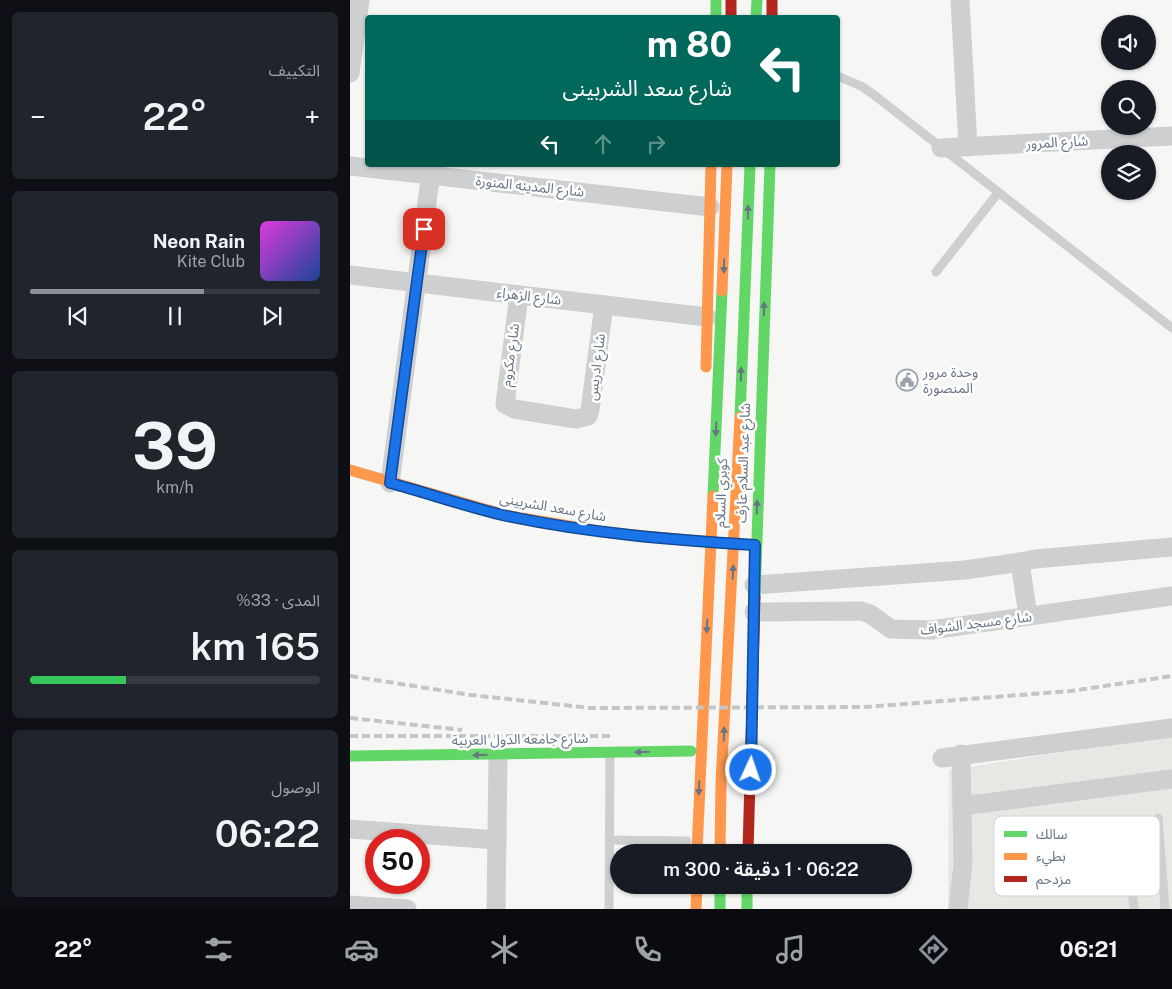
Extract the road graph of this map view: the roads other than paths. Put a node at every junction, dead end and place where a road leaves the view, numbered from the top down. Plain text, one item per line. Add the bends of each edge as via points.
1 (360, 0) edge
2 (716, 0) edge
3 (731, 0) edge
4 (757, 0) edge
5 (772, 0) edge
6 (960, 0) edge
7 (716, 15) edge
8 (731, 15) edge
9 (756, 15) edge
10 (772, 15) edge
11 (350, 73) edge
12 (840, 77) edge
13 (1172, 136) edge
14 (968, 147) junction
15 (941, 148) junction
16 (350, 166) edge
17 (365, 167) edge
18 (370, 167) edge
19 (711, 167) edge
20 (727, 167) edge
21 (750, 167) edge
22 (770, 167) edge
23 (432, 170) edge
24 (998, 193) junction
25 (710, 206) junction
26 (936, 272) dead end
27 (350, 276) edge
28 (416, 283) junction
29 (519, 295) junction
30 (604, 305) junction
31 (707, 317) junction
32 (1172, 328) edge
33 (706, 375) dead end
34 (576, 419) joint
35 (704, 434) dead end
36 (350, 470) edge
37 (390, 483) junction
38 (700, 542) junction
39 (755, 545) junction
40 (1172, 548) edge
41 (1020, 562) junction
42 (754, 585) junction
43 (1172, 596) edge
44 (754, 612) junction
45 (1028, 616) junction
46 (1172, 728) edge
47 (691, 751) junction
48 (610, 753) junction
49 (498, 755) junction
50 (350, 756) edge
51 (1172, 779) edge
52 (962, 806) junction
53 (740, 807) junction
54 (688, 808) junction
55 (350, 829) edge
56 (498, 840) junction
57 (609, 840) junction
58 (653, 844) edge
59 (686, 844) edge
60 (697, 844) edge
61 (720, 844) edge
62 (747, 844) edge
63 (1160, 844) edge
64 (697, 894) edge
65 (720, 894) edge
66 (747, 894) edge
67 (1133, 896) edge
68 (350, 905) edge
69 (408, 909) edge
70 (496, 909) edge
71 (609, 909) edge
72 (696, 909) edge
73 (720, 909) edge
74 (747, 909) edge
75 (958, 909) edge
76 (1134, 909) edge
77 (1165, 909) edge

1 - 11 street
2 - 7 main road
3 - 8 main road
4 - 9 main road
5 - 10 main road
6 - 14 street
12 - 15 lane via 863,87
13 - 14 street, شارع المرور
14 - 15 street, شارع المرور
15 - 24 lane
16 - 17 street, شارع المدينه المنورة
18 - 23 street, شارع المدينه المنورة
19 - 25 main road
20 -> 60 main road, كوبري السلام
61 -> 21 main road, كوبري السلام
39 -> 22 main road, شارع عبد السلام عارف
23 - 25 street, شارع المدينه المنورة
23 - 28 street
24 - 26 lane
24 - 32 lane
25 - 31 main road
27 - 28 street, شارع الزهراء
28 - 29 street, شارع الزهراء
28 - 37 street
29 - 30 street, شارع الزهراء
29 - 34 street, شارع مكروم via 505,404 514,409
30 - 31 street, شارع الزهراء
30 - 34 street, شارع ادريس via 590,410 588,416
31 - 33 main road
35 - 38 main road
36 - 37 main road, شارع سعد الشربينى
37 - 38 main road, شارع سعد الشربينى via 505,515 611,533
38 - 39 main road, شارع سعد الشربينى
38 - 47 main road
39 - 42 main road, شارع عبد السلام عارف
40 - 41 street
41 - 42 street via 965,570
41 - 45 street
42 - 44 main road, شارع عبد السلام عارف
43 - 45 street, شارع مسجد الشواف
44 - 45 street, شارع مسجد الشواف via 861,611 891,629 912,630
44 - 53 main road, شارع عبد السلام عارف via 753,721
46 - 52 street via 952,756
47 -> 48 main road, شارع جامعه الدول العربية
47 - 54 main road
48 - 49 main road, شارع جامعه الدول العربية
48 - 57 lane
49 -> 50 main road, شارع جامعه الدول العربية
49 - 56 street
51 - 52 street
52 - 75 street via 963,864
53 - 54 main road
53 - 62 main road, شارع عبد السلام عارف
54 - 59 main road
55 - 56 street
56 - 70 street
57 - 58 lane
57 - 71 lane
63 - 77 lane
64 - 72 main road
65 - 73 main road
66 - 74 main road
67 - 76 lane
68 - 69 street

